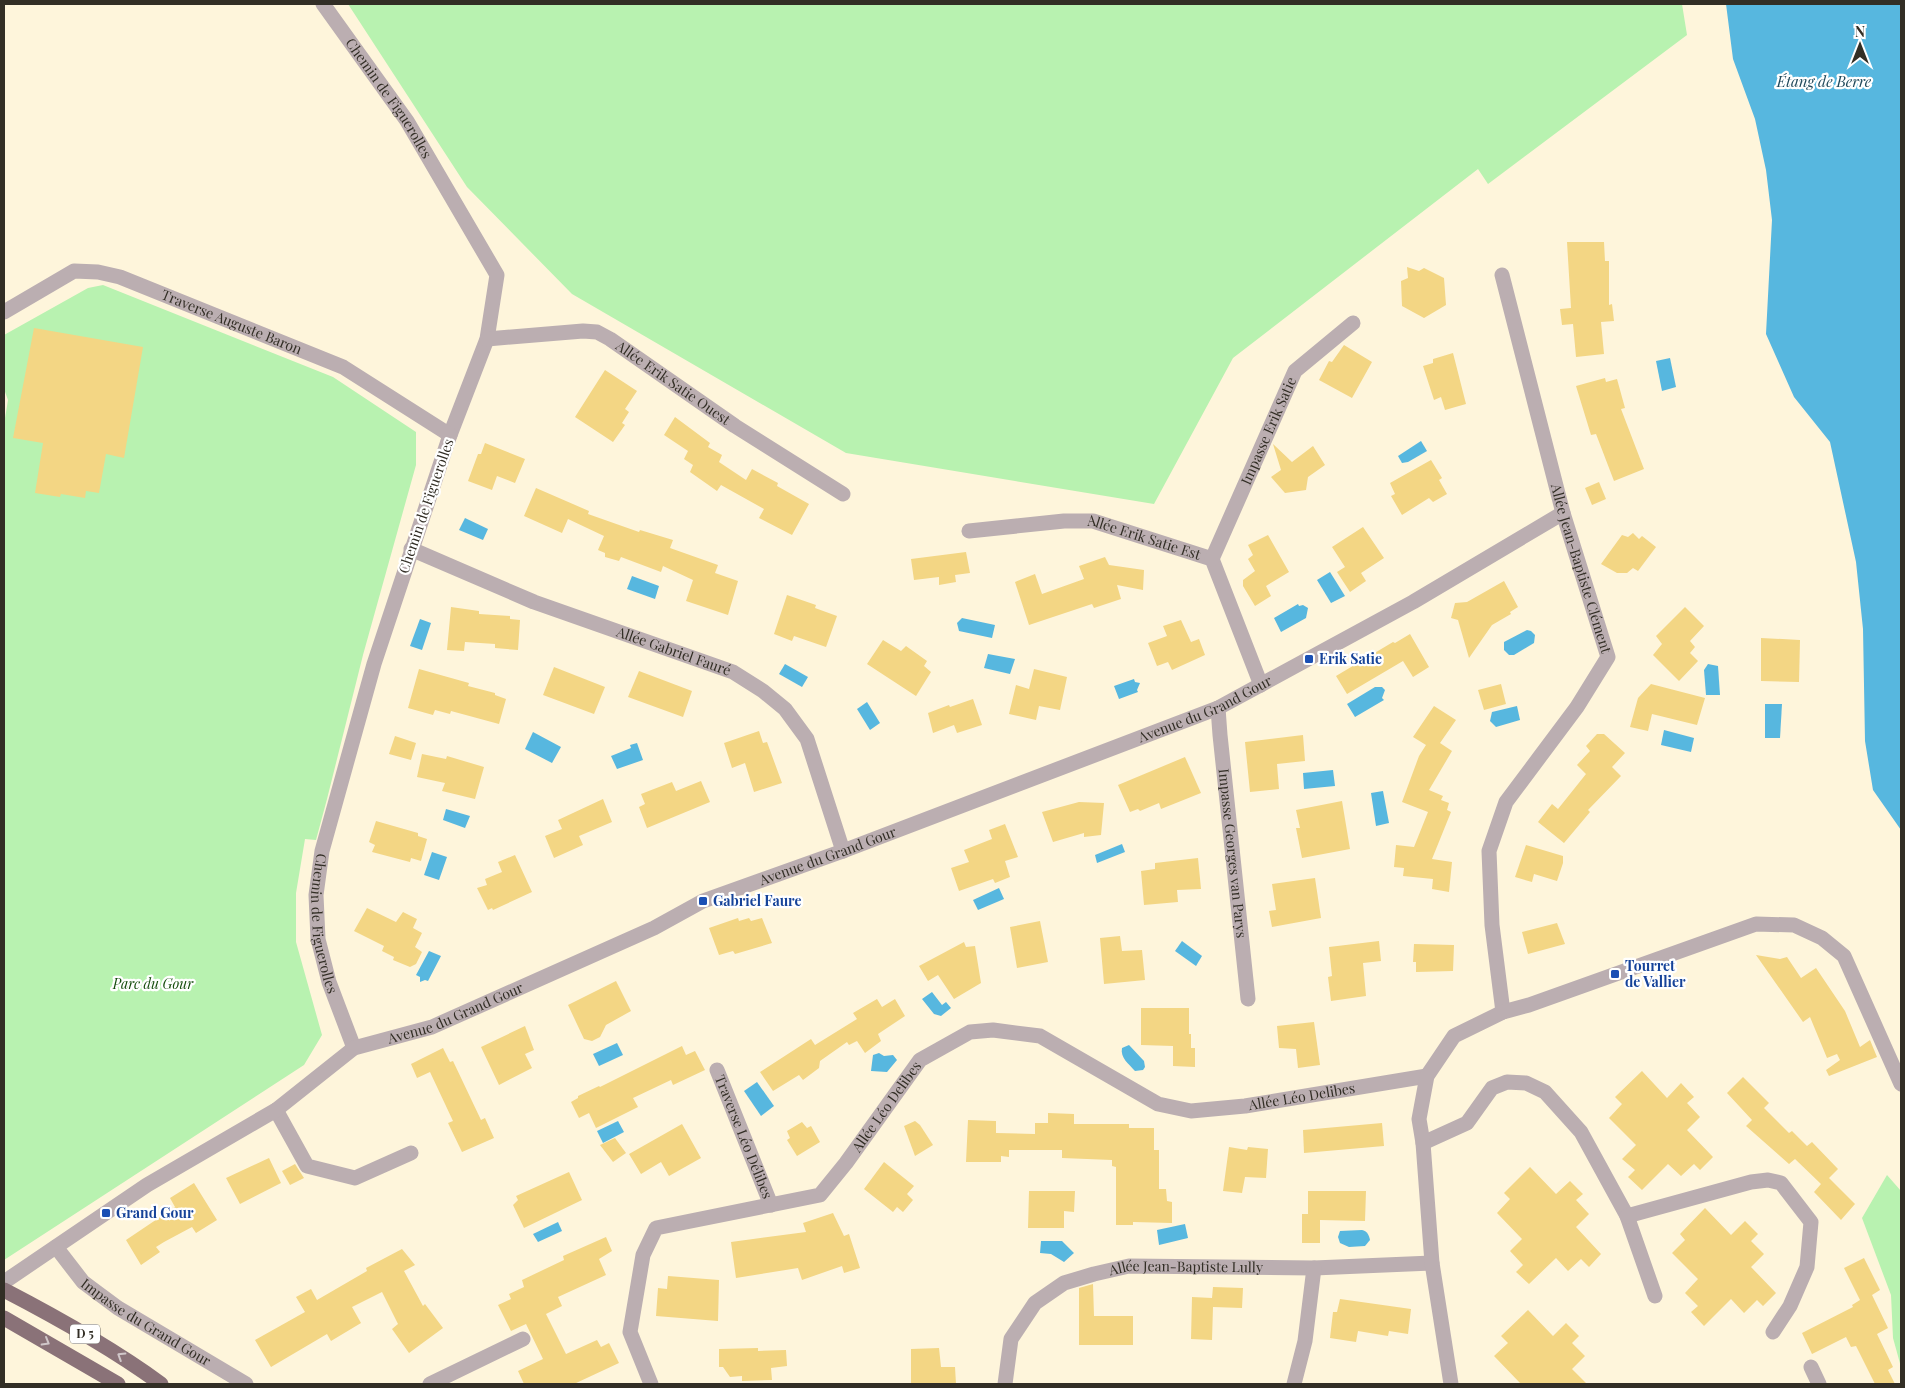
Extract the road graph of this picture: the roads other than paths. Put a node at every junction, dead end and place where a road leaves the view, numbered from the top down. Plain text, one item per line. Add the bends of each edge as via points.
1 (323, 4) edge
2 (1502, 275) dead end
3 (4, 312) edge
4 (1353, 323) dead end
5 (487, 339) junction
6 (450, 435) junction
7 (843, 494) dead end
8 (1563, 513) junction
9 (968, 531) dead end
10 (411, 549) junction
11 (1212, 559) junction
12 (1261, 685) junction
13 (1218, 708) junction
14 (843, 851) junction
15 (1248, 1000) dead end
16 (1504, 1012) junction
17 (354, 1048) junction
18 (717, 1070) dead end
19 (1427, 1076) junction
20 (1901, 1084) edge
21 (276, 1110) junction
22 (1422, 1143) junction
23 (411, 1153) dead end
24 (771, 1205) junction
25 (1628, 1216) junction
26 (56, 1247) junction
27 (1432, 1264) junction
28 (1314, 1268) junction
29 (4, 1282) edge
30 (4, 1290) edge
31 (1655, 1296) dead end
32 (4, 1318) edge
33 (1773, 1332) dead end
34 (523, 1339) dead end
35 (1811, 1367) dead end
36 (118, 1384) edge
37 (161, 1384) edge
38 (246, 1384) edge
39 (430, 1384) edge
40 (651, 1384) edge
41 (1005, 1384) edge
42 (1294, 1384) edge
43 (1451, 1384) edge
44 (1819, 1384) edge

1 - 5 street, Chemin de Figuerolles via 407,121 497,275
2 - 8 street, Allée Jean-Baptiste Clément
3 - 6 street, Traverse Auguste Baron via 74,271 98,272 120,278 343,367
4 - 11 street, Impasse Erik Satie via 1295,371
5 - 6 street, Chemin de Figuerolles
5 - 7 street, Allée Erik Satie Ouest via 597,332 735,426
6 - 10 street, Chemin de Figuerolles
8 - 12 street, Avenue du Grand Gour via 1413,602
8 - 16 street, Allée Jean-Baptiste Clément via 1608,657 1577,707 1506,802 1489,851 1492,925
9 - 11 street, Allée Erik Satie Est via 1093,521
10 - 14 street, Allée Gabriel Fauré via 534,602 733,672 763,691 785,709 807,739
10 - 17 street, Chemin de Figuerolles via 374,664 322,851 316,895 318,939 329,982
11 - 12 street, Allée Erik Satie Est
12 - 13 street, Avenue du Grand Gour
13 - 14 street, Avenue du Grand Gour
13 - 15 street, Impasse Georges van Parys
14 - 17 street, Avenue du Grand Gour via 703,902 654,928 432,1027
16 - 19 street via 1454,1036
16 - 20 street via 1756,924 1794,925 1822,938 1844,956
17 - 21 street, Avenue du Grand Gour
18 - 24 street, Traverse Léo Délibes
19 - 22 street via 1419,1119
19 - 24 street, Allée Léo Delibes via 1245,1106 1191,1111 1158,1104 1040,1036 993,1030 970,1032 920,1060 820,1195
21 - 23 street via 307,1166 355,1178
21 - 26 street, Avenue du Grand Gour via 147,1185
22 - 25 street via 1467,1123 1492,1088 1507,1082 1526,1083 1545,1092 1581,1132
22 - 27 street
24 - 40 street, Allée Léo Delibes via 656,1228 643,1254 630,1332
25 - 31 street
25 - 33 street via 1751,1182 1768,1180 1781,1183 1811,1222 1807,1267 1793,1300
26 - 29 street, Avenue du Grand Gour
26 - 38 street, Impasse du Grand Gour via 83,1282 118,1308
27 - 28 street, Allée Jean-Baptiste Lully
27 - 43 street
28 - 41 street, Allée Jean-Baptiste Lully via 1129,1266 1064,1283 1035,1303 1011,1339
28 - 42 street via 1305,1341
37 -> 30 main road, D 5 via 118,1353
32 -> 36 main road, D 5
34 - 39 street
35 - 44 street

